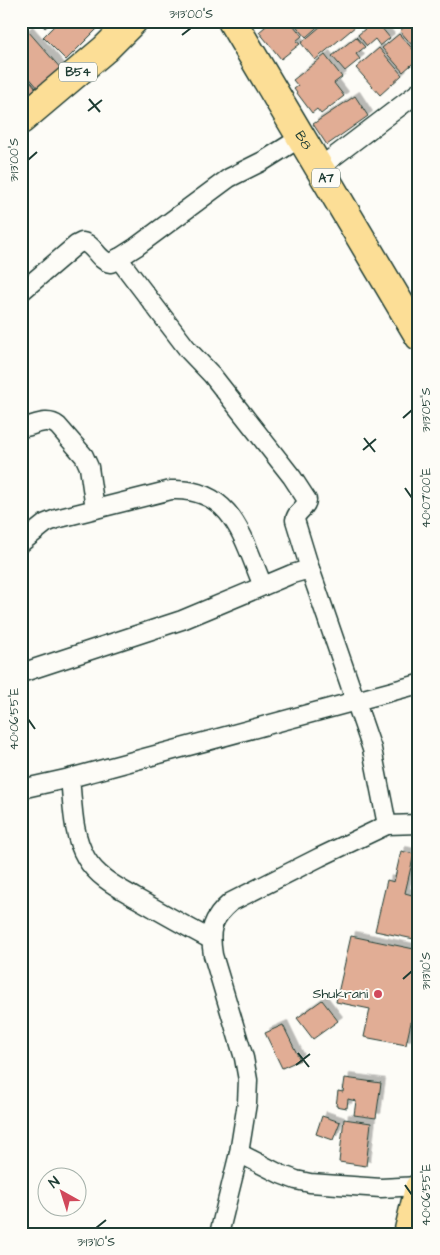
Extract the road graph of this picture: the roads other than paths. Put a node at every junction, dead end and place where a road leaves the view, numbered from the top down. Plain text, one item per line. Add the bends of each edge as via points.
1 (133, 21) edge
2 (232, 21) edge
3 (419, 92) edge
4 (21, 120) edge
5 (300, 138) junction
6 (320, 168) junction
7 (118, 258) junction
8 (21, 292) edge
9 (419, 336) edge
10 (21, 428) edge
11 (96, 509) junction
12 (21, 543) edge
13 (310, 569) junction
14 (263, 586) junction
15 (21, 673) edge
16 (419, 684) edge
17 (355, 702) junction
18 (70, 778) junction
19 (21, 789) edge
20 (419, 824) edge
21 (387, 825) junction
22 (210, 939) junction
23 (238, 1152) junction
24 (419, 1187) edge
25 (219, 1234) edge
26 (408, 1234) edge

1 - 4 highway, B54
2 - 5 highway, B8 / A7
3 - 6 street
5 - 6 highway, B8 / A7
5 - 7 street via 229,178
6 - 9 highway, B8 / A7
7 - 8 street via 110,263 104,262 89,244 76,244
7 - 13 street via 307,500 295,520
10 - 11 street via 48,421 58,426 84,456
11 - 12 street via 46,523
11 - 14 street via 171,490 188,489 206,496 225,508 232,517
13 - 14 street
13 - 17 street
14 - 15 street via 182,620
16 - 17 street
17 - 18 street
17 - 21 street via 372,749
18 - 19 street
18 - 22 street via 76,832 92,868 103,878
20 - 21 street
21 - 22 street via 230,902 212,926
22 - 23 street via 248,1080
23 - 24 street via 280,1174 310,1183
23 - 25 street
24 - 26 highway

